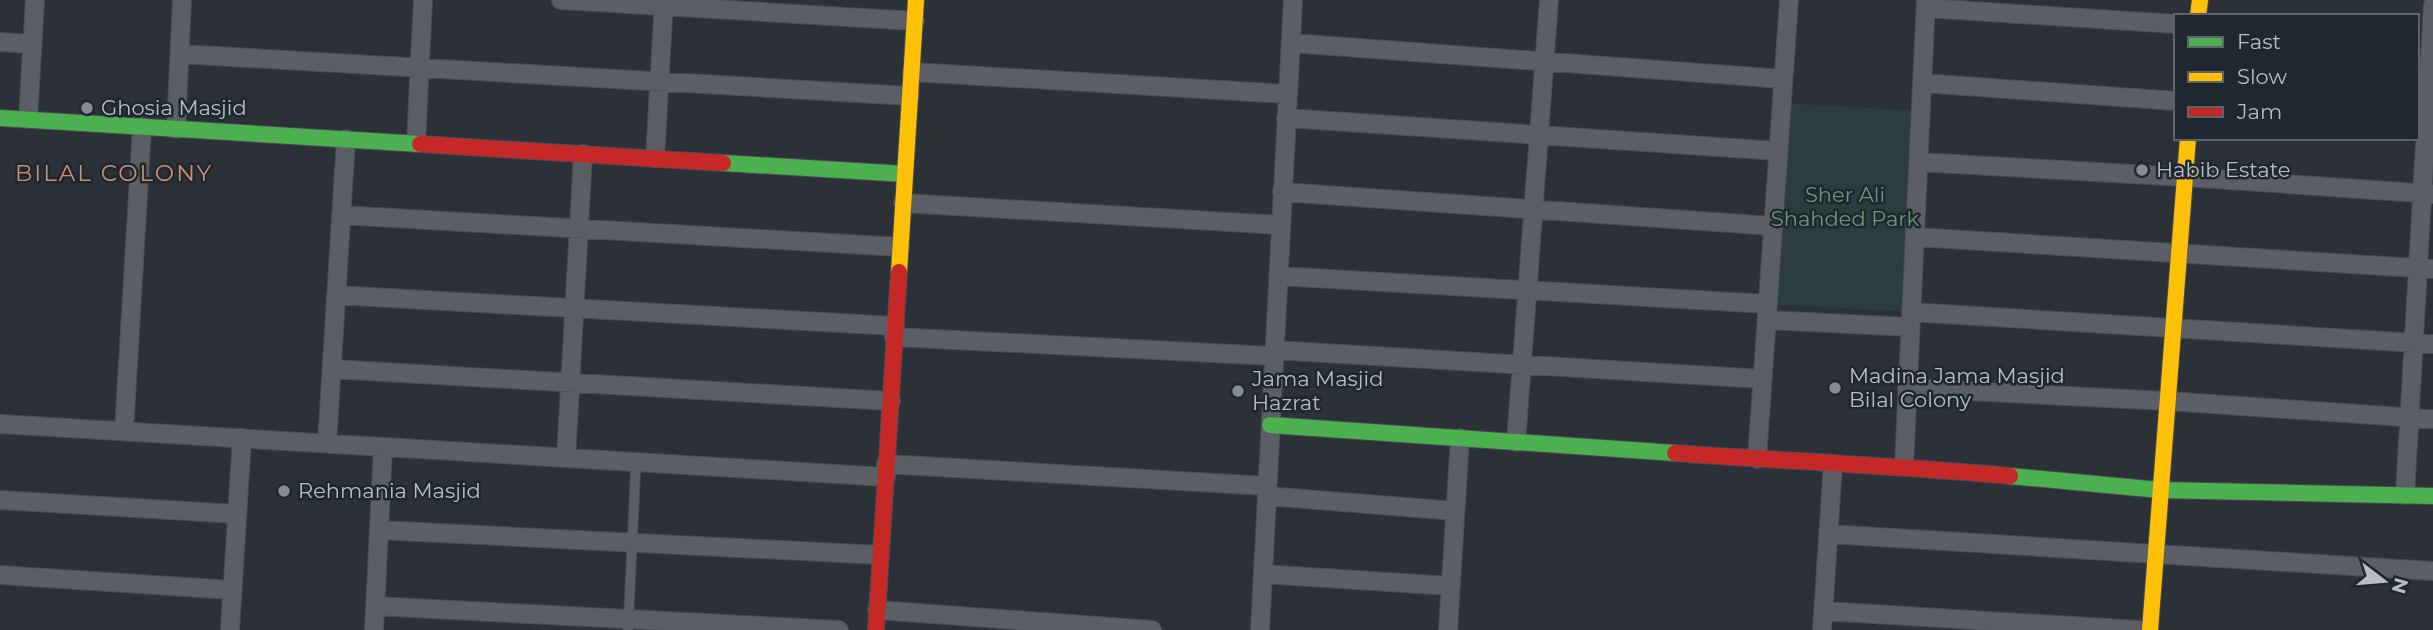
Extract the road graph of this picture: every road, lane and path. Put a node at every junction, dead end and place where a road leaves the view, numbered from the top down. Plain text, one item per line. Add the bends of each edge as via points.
1 (35, 0) edge
2 (182, 0) edge
3 (423, 0) edge
4 (561, 0) edge
5 (916, 0) edge
6 (1293, 0) edge
7 (1549, 0) edge
8 (1789, 0) edge
9 (664, 3) edge
10 (1926, 4) edge
11 (2433, 5) edge
12 (915, 21) junction
13 (2174, 24) edge
14 (2427, 39) edge
15 (0, 42) edge
16 (1290, 43) junction
17 (32, 44) junction
18 (180, 54) junction
19 (1544, 61) junction
20 (419, 68) junction
21 (912, 72) junction
22 (1783, 79) junction
23 (660, 81) junction
24 (1922, 83) junction
25 (1287, 94) junction
26 (910, 96) junction
27 (2174, 101) edge
28 (2426, 116) edge
29 (0, 118) edge
30 (1286, 118) junction
31 (28, 120) junction
32 (142, 127) junction
33 (176, 128) junction
34 (1539, 135) junction
35 (346, 139) junction
36 (2188, 140) edge
37 (416, 144) junction
38 (1778, 151) junction
39 (583, 154) junction
40 (655, 158) junction
41 (1919, 162) junction
42 (905, 174) junction
43 (2185, 177) junction
44 (1282, 192) junction
45 (2428, 194) edge
46 (903, 203) junction
47 (1534, 209) junction
48 (341, 215) junction
49 (1281, 225) junction
50 (1773, 226) junction
51 (579, 229) junction
52 (1915, 237) junction
53 (900, 247) junction
54 (2179, 254) junction
55 (2425, 268) edge
56 (1278, 276) junction
57 (1527, 290) junction
58 (336, 295) junction
59 (574, 308) junction
60 (1767, 312) junction
61 (1911, 320) junction
62 (2173, 330) junction
63 (895, 331) junction
64 (2414, 343) junction
65 (2433, 344) edge
66 (1274, 353) junction
67 (1522, 364) junction
68 (332, 369) junction
69 (1763, 379) junction
70 (570, 383) junction
71 (1907, 388) junction
72 (891, 401) junction
73 (2167, 401) junction
74 (2409, 418) junction
75 (2433, 419) edge
76 (0, 424) edge
77 (1270, 425) junction
78 (124, 431) junction
79 (242, 438) junction
80 (1460, 438) junction
81 (1516, 442) junction
82 (327, 443) junction
83 (383, 447) junction
84 (566, 458) junction
85 (1757, 459) junction
86 (636, 462) junction
87 (1833, 464) junction
88 (1904, 466) junction
89 (886, 470) junction
90 (2160, 490) junction
91 (1267, 491) junction
92 (2405, 495) junction
93 (2433, 496) edge
94 (0, 500) edge
95 (1455, 511) junction
96 (237, 514) junction
97 (379, 530) junction
98 (1829, 534) junction
99 (632, 542) junction
100 (2155, 553) junction
101 (880, 555) junction
102 (2433, 571) edge
103 (1263, 574) junction
104 (0, 575) edge
105 (1451, 586) junction
106 (232, 590) junction
107 (375, 606) junction
108 (877, 610) junction
109 (1824, 611) junction
110 (628, 625) edge
111 (230, 630) edge
112 (374, 630) edge
113 (839, 630) edge
114 (876, 630) edge
115 (1152, 630) edge
116 (1260, 630) edge
117 (1448, 630) edge
118 (1822, 630) edge
119 (2139, 630) edge
120 (2150, 630) edge

1 - 17 street
2 - 18 street
3 - 20 street
4 - 9 street
5 - 12 street
6 - 16 street
7 - 19 street
8 - 22 street
9 - 12 street
9 - 23 street
10 - 13 street
10 - 24 street
11 - 14 street
12 - 21 street
14 - 28 street
15 - 17 street
16 - 19 street
16 - 25 street
17 - 31 street
18 - 20 street
18 - 33 street
19 - 22 street
19 - 34 street
20 - 23 street
20 - 37 street
21 - 25 street
21 - 26 street
22 - 38 street
23 - 26 street
23 - 40 street
24 - 27 street
24 - 41 street
25 - 30 street
26 - 42 street
28 - 45 street
29 - 31 street
30 - 34 street
30 - 44 street
31 - 32 street
32 - 33 street
32 - 78 street
33 - 35 street
34 - 38 street
34 - 47 street
35 - 37 street
35 - 48 street
36 - 43 street
37 - 39 street
38 - 50 street
39 - 40 street
39 - 51 street
40 - 42 street
41 - 43 street
41 - 52 street
42 - 46 street
43 - 45 street
43 - 54 street
44 - 47 street
44 - 49 street
45 - 55 street
46 - 49 street
46 - 53 street
47 - 50 street
47 - 57 street
48 - 51 street
48 - 58 street
49 - 56 street
50 - 60 street
51 - 53 street
51 - 59 street
52 - 54 street
52 - 61 street
53 - 63 street
54 - 55 street
54 - 62 street
55 - 64 street
56 - 57 street
56 - 66 street
57 - 60 street
57 - 67 street
58 - 59 street
58 - 68 street
59 - 63 street
59 - 70 street
60 - 61 street
60 - 69 street
61 - 62 street
61 - 71 street
62 - 64 street
62 - 73 street
63 - 66 street
63 - 72 street
64 - 65 street
64 - 74 street
66 - 67 street
66 - 77 street
67 - 69 street
67 - 81 street
68 - 70 street
68 - 82 street
69 - 85 street
70 - 72 street
70 - 84 street
71 - 73 street
71 - 88 street
72 - 89 street
73 - 74 street
73 - 90 street
74 - 75 street
74 - 92 street
76 - 78 street
77 - 80 street
77 - 91 street
78 - 79 street
79 - 82 street
79 - 96 street
80 - 81 street
80 - 95 street
81 - 85 street
82 - 83 street
83 - 84 street
83 - 97 street
84 - 86 street
85 - 87 street
86 - 89 street
86 - 99 lane
87 - 88 street
87 - 98 street
88 - 90 street
89 - 91 street
89 - 101 street
90 - 92 street
90 - 100 street
91 - 95 street
91 - 103 street
92 - 93 street
94 - 96 street
95 - 105 street
96 - 106 street
97 - 99 street
97 - 107 street
98 - 100 street
98 - 109 street
99 - 101 street
99 - 110 lane
100 - 102 street
100 - 120 street
101 - 108 street
103 - 105 street
103 - 116 street
104 - 106 street
105 - 117 street
106 - 111 street
107 - 110 street
107 - 112 street
108 - 114 street
108 - 115 street
109 - 118 street
109 - 119 street
110 - 113 street

